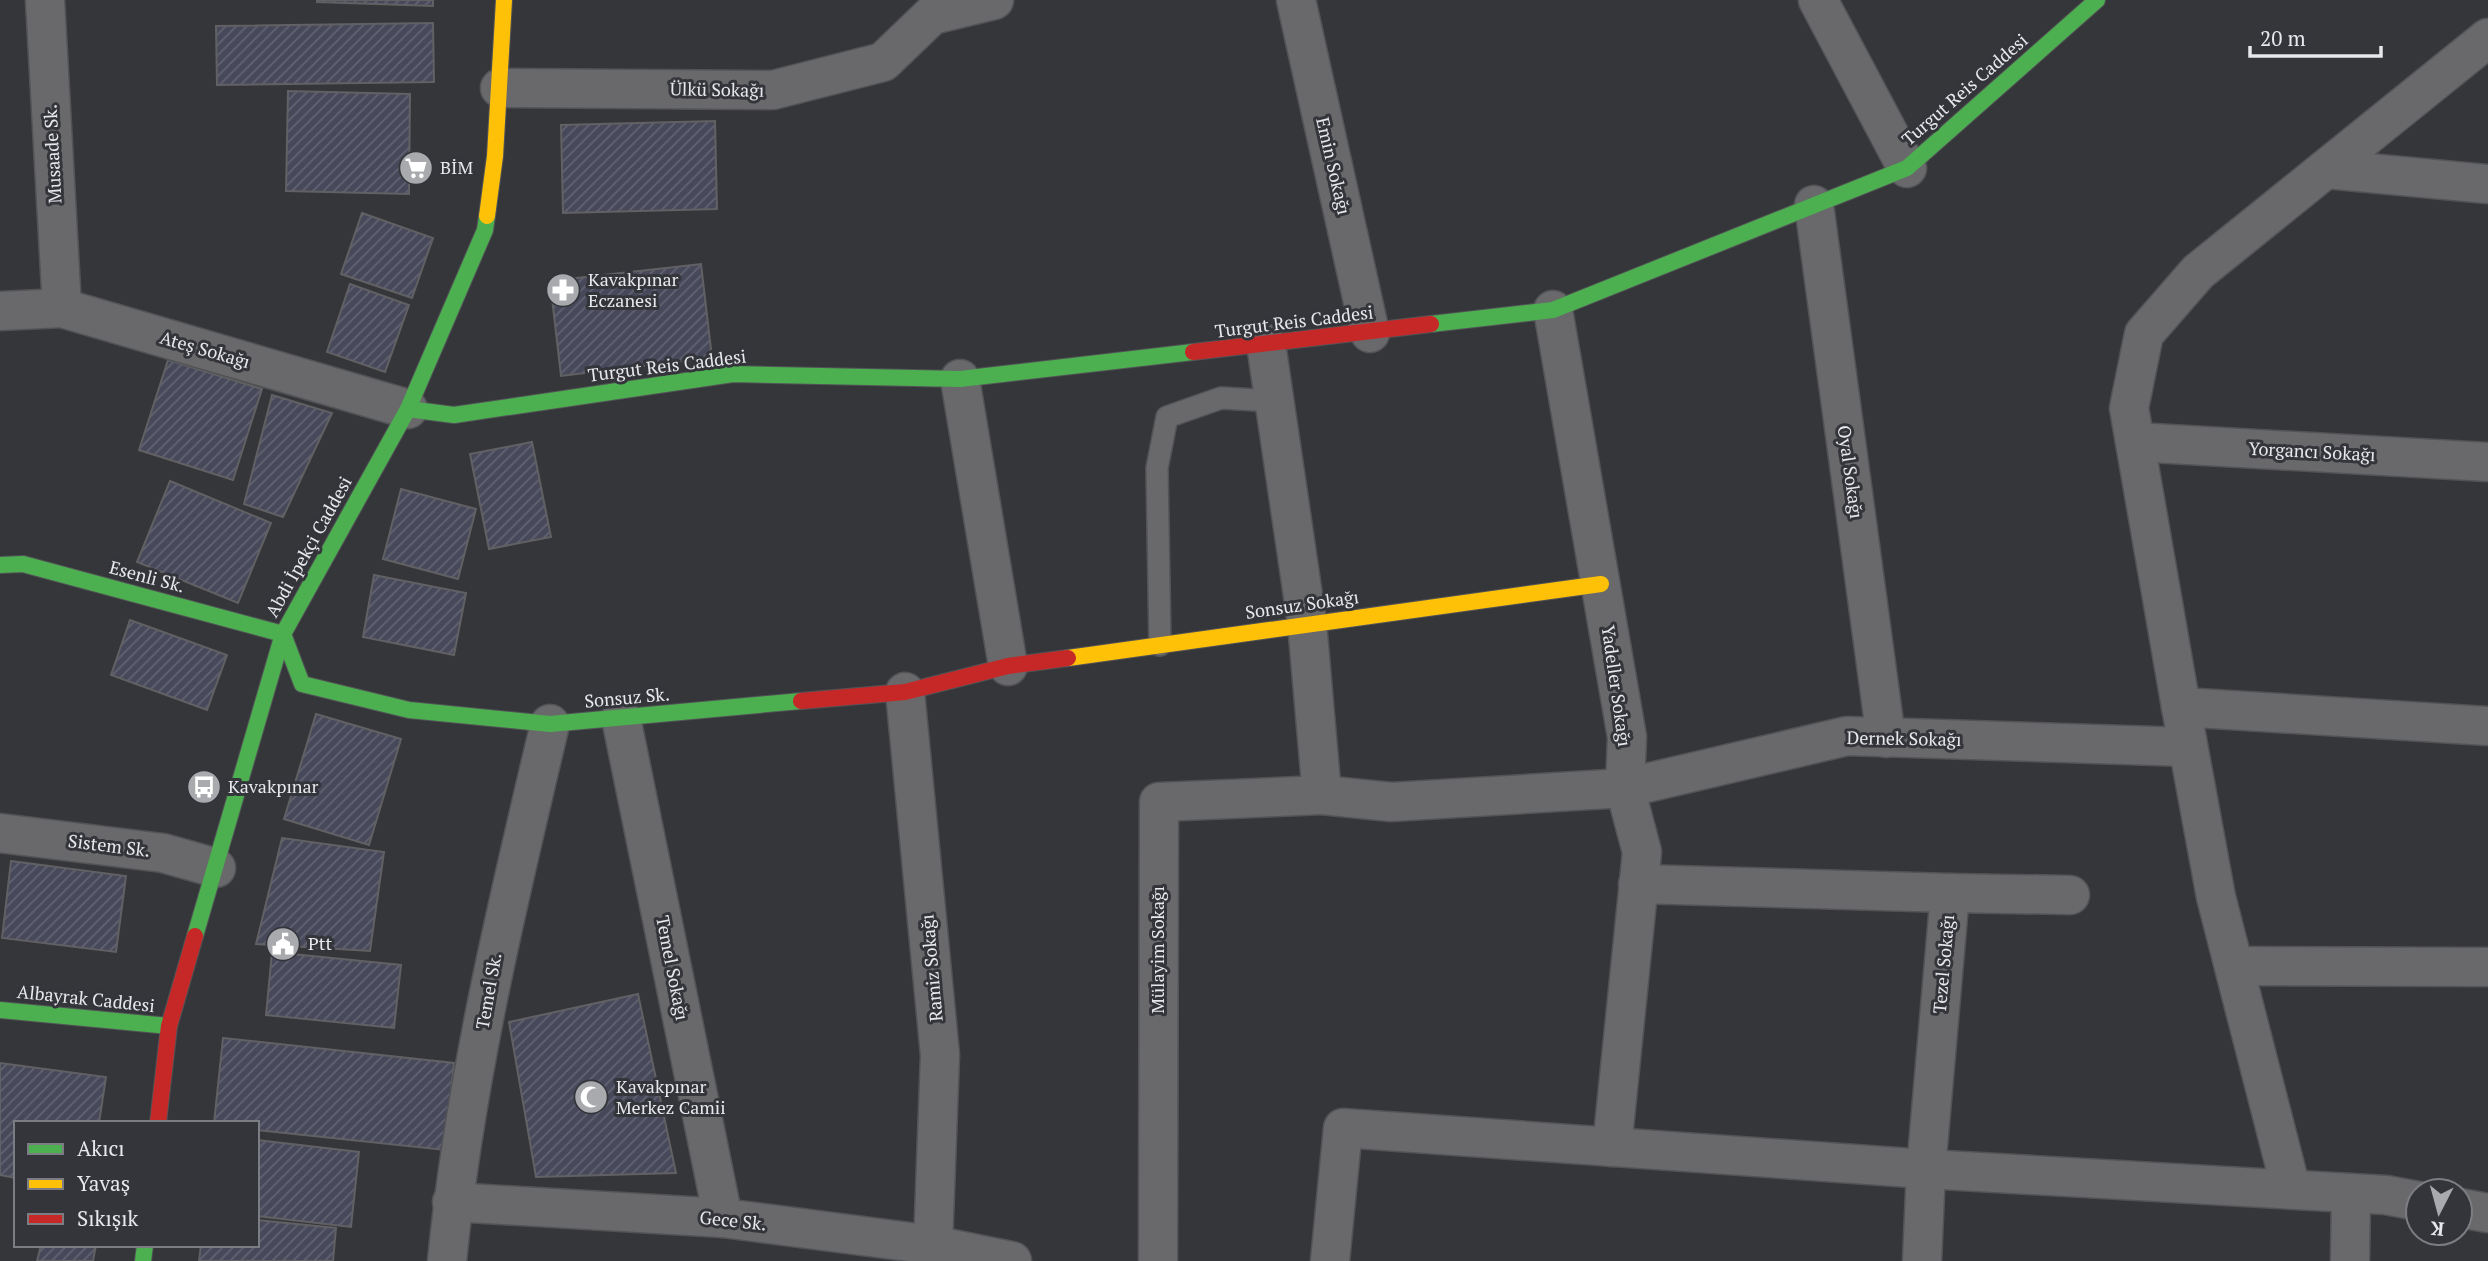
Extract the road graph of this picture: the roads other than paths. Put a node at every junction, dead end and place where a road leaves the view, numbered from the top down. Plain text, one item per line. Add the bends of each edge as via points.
1 (45, 0) edge
2 (503, 0) edge
3 (994, 0) edge
4 (1296, 0) edge
5 (1818, 0) edge
6 (2086, 3) edge
7 (2488, 38) edge
8 (500, 88) junction
9 (1907, 168) junction
10 (2326, 169) junction
11 (2488, 184) edge
12 (1814, 205) junction
13 (62, 309) junction
14 (1553, 310) junction
15 (0, 311) edge
16 (1370, 333) junction
17 (1266, 344) junction
18 (960, 380) junction
19 (1274, 401) junction
20 (408, 409) junction
21 (2135, 442) junction
22 (2488, 462) edge
23 (0, 565) edge
24 (1601, 584) junction
25 (1307, 624) junction
26 (283, 634) junction
27 (1160, 645) junction
28 (1008, 666) junction
29 (905, 692) junction
30 (2180, 707) junction
31 (621, 718) junction
32 (550, 724) junction
33 (2488, 726) edge
34 (1886, 738) junction
35 (2188, 747) junction
36 (1625, 788) junction
37 (1322, 795) junction
38 (0, 833) edge
39 (216, 868) junction
40 (1638, 884) junction
41 (1950, 894) junction
42 (2070, 895) dead end
43 (2234, 966) junction
44 (2488, 967) edge
45 (0, 1010) edge
46 (169, 1026) junction
47 (158, 1121) edge
48 (1612, 1147) junction
49 (1926, 1169) junction
50 (2291, 1189) junction
51 (2351, 1193) junction
52 (2404, 1198) edge
53 (452, 1202) junction
54 (723, 1218) junction
55 (933, 1245) junction
56 (447, 1261) edge
57 (1012, 1261) edge
58 (1158, 1261) edge
59 (1330, 1261) edge
60 (1922, 1261) edge
61 (2350, 1261) edge

1 - 13 street, Musaade Sk.
2 - 8 street, Abdi İpekçi Caddesi
3 - 8 street, Ülkü Sokağı via 932,15 883,62 773,90
4 - 16 street, Emin Sokağı
5 - 9 street
6 - 9 street, Turgut Reis Caddesi
7 - 10 street
8 - 20 street, Abdi İpekçi Caddesi via 485,230
9 - 12 street, Turgut Reis Caddesi
10 - 11 street
10 - 21 street via 2198,272 2144,334 2129,408
12 - 14 street, Turgut Reis Caddesi
12 - 34 street, Oyal Sokağı
13 - 15 street, Ateş Sokağı
13 - 20 street, Ateş Sokağı
14 - 16 street, Turgut Reis Caddesi
14 - 24 street, Yadeller Sokağı
16 - 17 street, Turgut Reis Caddesi
17 - 18 street, Turgut Reis Caddesi
17 - 19 street
18 - 20 street, Turgut Reis Caddesi via 733,374 454,415
18 - 28 street
19 - 25 street
19 - 27 lane via 1221,398 1167,416 1157,468
20 - 26 street, Abdi İpekçi Caddesi
21 - 22 street, Yorgancı Sokağı
21 - 30 street
23 - 26 street, Esenli Sk. via 23,564
24 - 25 street, Sonsuz Sokağı
24 - 36 street, Yadeller Sokağı via 1627,737
25 - 27 street, Sonsuz Sokağı
25 - 37 street
26 - 32 street, Sonsuz Sk. via 302,684 409,710
26 - 39 street, Abdi İpekçi Caddesi
27 - 28 street, Sonsuz Sokağı
28 - 29 street, Sonsuz Sk.
29 - 31 street, Sonsuz Sk.
29 - 55 street, Ramiz Sokağı via 940,1055
30 - 33 street
30 - 35 street
31 - 32 street, Sonsuz Sk.
31 - 54 street, Temel Sokağı
32 - 53 street, Temel Sk. via 496,949
34 - 35 street, Dernek Sokağı
34 - 36 street, Dernek Sokağı via 1847,736
35 - 43 street
36 - 37 street, Dernek Sokağı via 1391,802
36 - 40 street, Yadeller Sokağı via 1642,852
37 - 58 street, Mülayim Sokağı via 1159,802
38 - 39 street, Sistem Sk. via 163,852
39 - 46 street, Abdi İpekçi Caddesi
40 - 41 street, Tezel Sokağı
40 - 48 street, Yadeller Sokağı
41 - 42 street
41 - 49 street, Tezel Sokağı
43 - 44 street
43 - 50 street
45 - 46 street, Albayrak Caddesi
46 - 47 street, Abdi İpekçi Caddesi
48 - 49 street
48 - 59 street via 1343,1128
49 - 50 street
49 - 60 street, Tezel Sokağı
50 - 51 street
51 - 52 street
51 - 61 street
53 - 54 street, Gece Sk.
53 - 56 street, Temel Sk.
54 - 55 street, Gece Sk.
55 - 57 street, Gece Sk.

